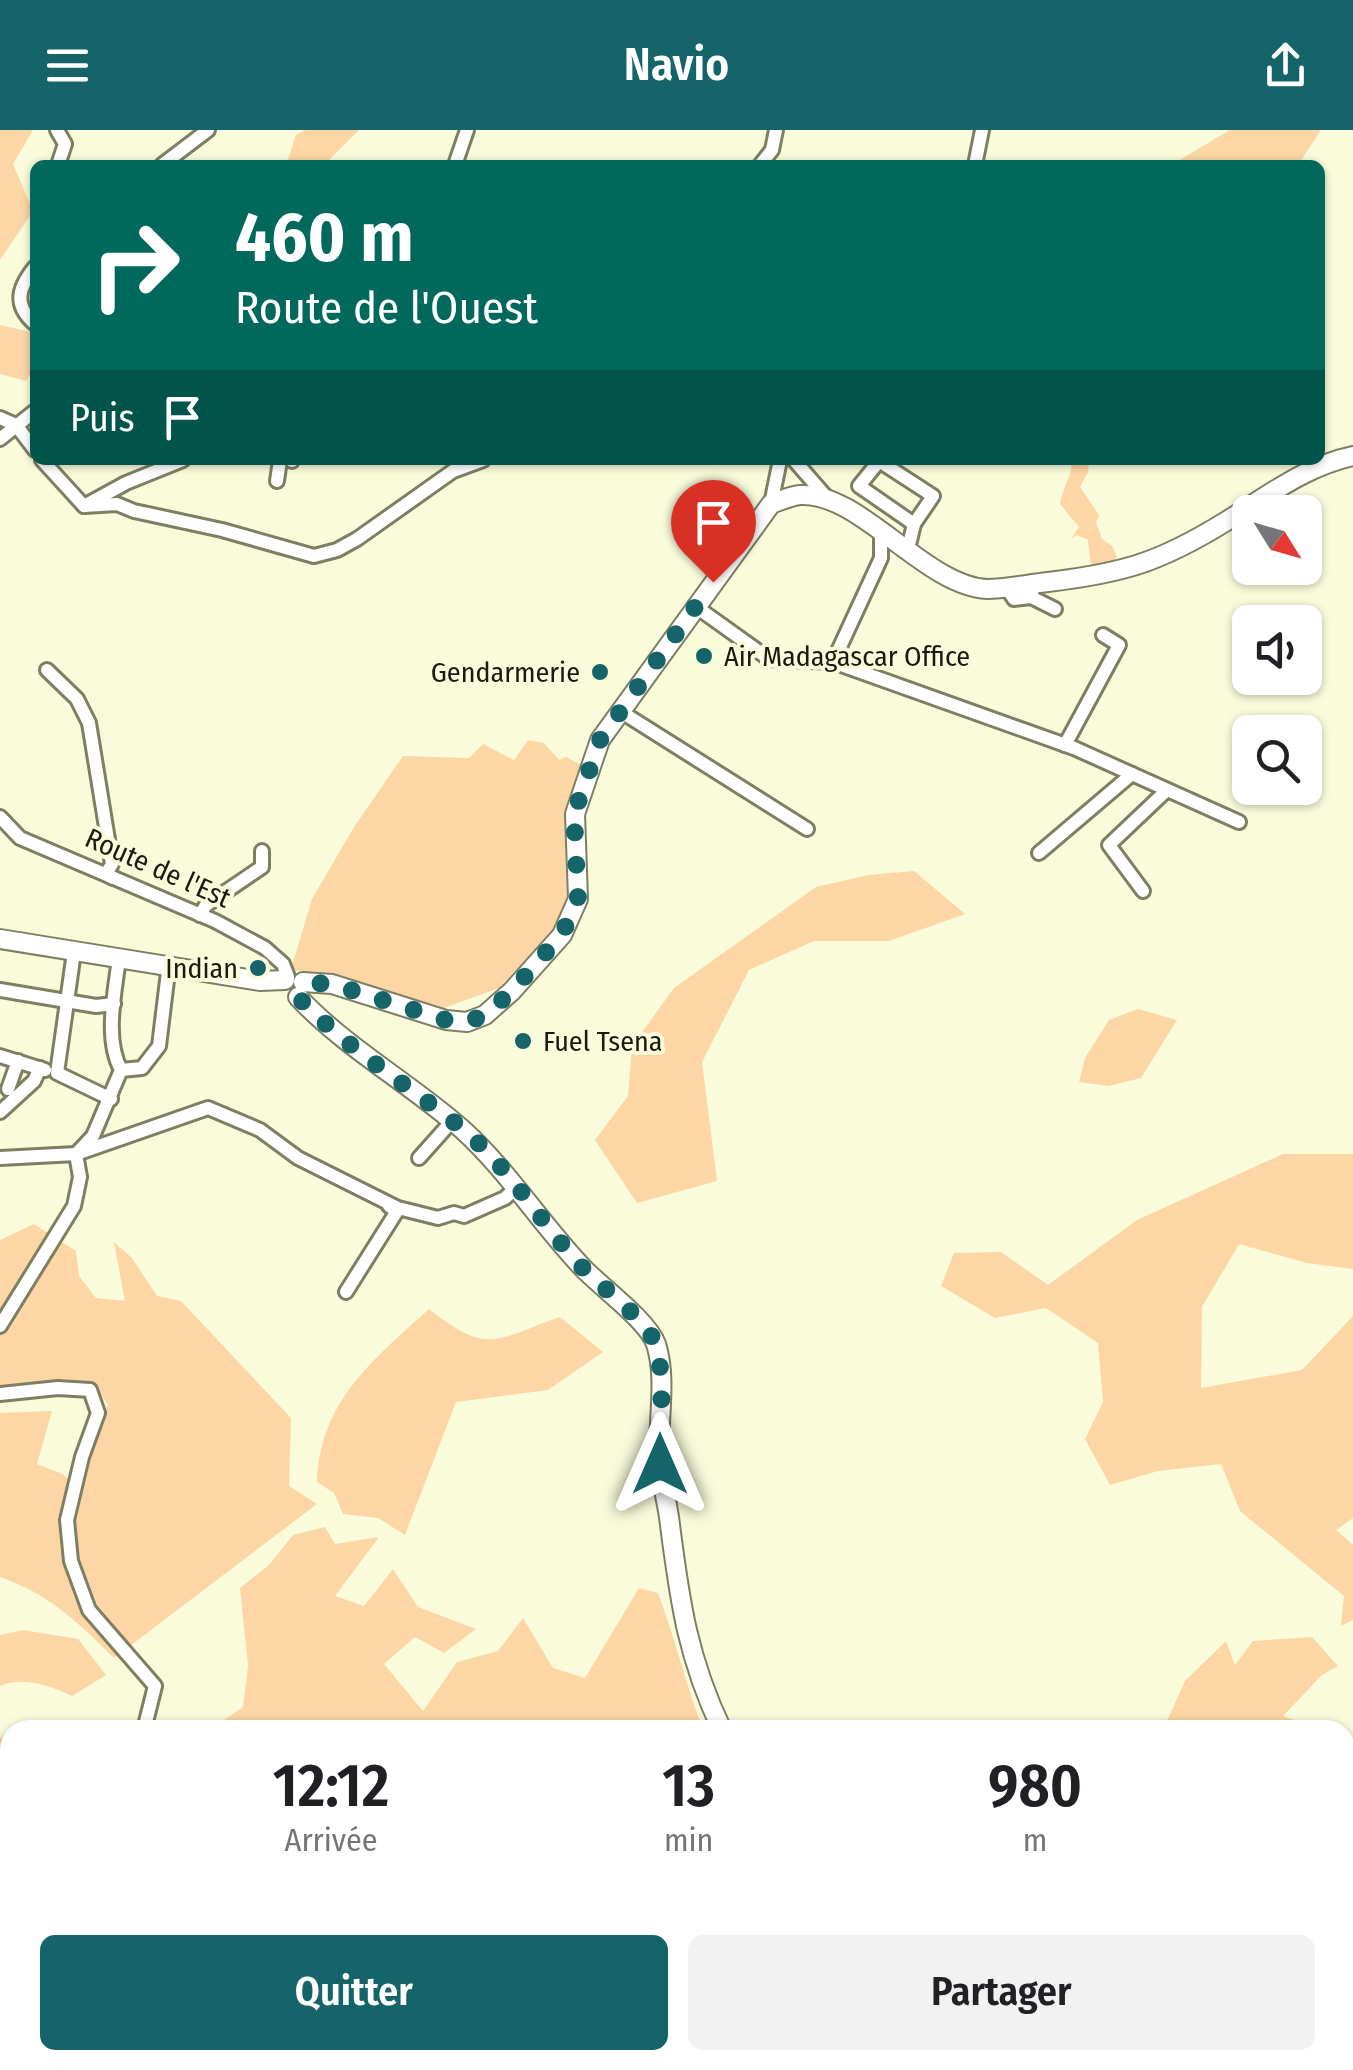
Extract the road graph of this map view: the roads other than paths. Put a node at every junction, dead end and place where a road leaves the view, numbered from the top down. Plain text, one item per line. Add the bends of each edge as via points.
1 (57, 130) edge
2 (208, 130) edge
3 (468, 130) edge
4 (776, 130) edge
5 (982, 130) edge
6 (60, 160) edge
7 (169, 160) edge
8 (458, 160) edge
9 (764, 160) edge
10 (976, 160) edge
11 (30, 276) edge
12 (30, 320) edge
13 (30, 414) edge
14 (0, 418) edge
15 (16, 425) junction
16 (0, 439) edge
17 (30, 443) edge
18 (1353, 456) edge
19 (47, 465) edge
20 (171, 465) edge
21 (279, 465) edge
22 (469, 465) edge
23 (779, 465) edge
24 (798, 465) edge
25 (875, 465) edge
26 (886, 465) edge
27 (277, 482) dead end
28 (830, 501) junction
29 (771, 504) junction
30 (84, 506) junction
31 (914, 524) junction
32 (881, 533) junction
33 (908, 550) junction
34 (1032, 590) junction
35 (695, 606) junction
36 (1055, 610) dead end
37 (1104, 636) dead end
38 (834, 662) junction
39 (47, 670) dead end
40 (620, 711) junction
41 (1065, 745) junction
42 (1132, 774) junction
43 (1166, 790) junction
44 (0, 817) edge
45 (1239, 822) dead end
46 (807, 829) dead end
47 (262, 851) dead end
48 (1038, 853) dead end
49 (120, 882) junction
50 (1144, 891) dead end
51 (200, 915) junction
52 (0, 939) edge
53 (74, 952) junction
54 (119, 958) junction
55 (169, 964) junction
56 (294, 986) junction
57 (0, 990) edge
58 (68, 1000) junction
59 (114, 1004) junction
60 (0, 1056) edge
61 (18, 1061) junction
62 (40, 1068) junction
63 (122, 1070) junction
64 (57, 1073) junction
65 (9, 1091) edge
66 (111, 1098) junction
67 (0, 1112) edge
68 (452, 1122) junction
69 (76, 1154) junction
70 (0, 1158) edge
71 (419, 1158) dead end
72 (516, 1188) junction
73 (382, 1202) junction
74 (346, 1292) dead end
75 (0, 1326) edge
76 (0, 1378) edge
77 (15, 1391) junction
78 (0, 1394) edge
79 (146, 1720) edge
80 (718, 1720) edge

1 - 6 street via 65,144
2 - 7 street
3 - 8 street
4 - 9 street
5 - 10 street
11 - 12 street via 19,300
13 - 15 street
14 - 15 street
15 - 16 street
15 - 17 street
18 - 34 main road via 1309,471 1139,566
19 - 30 street
20 - 30 street
21 - 27 street
22 - 30 street via 356,539 314,556 117,504
23 - 29 street
24 - 28 street
25 - 31 street via 859,486
26 - 31 street via 933,496
28 - 29 main road via 799,495
28 - 32 main road
29 - 35 main road
31 - 33 street
32 - 33 main road
32 - 38 street via 882,558
33 - 34 main road via 960,582
34 - 36 street
35 - 38 street via 768,659
35 - 40 main road
37 - 41 street via 1118,645
38 - 41 street
39 - 49 street via 77,699 89,723 112,864 106,874
40 - 46 street
40 - 56 main road via 600,740 574,814 578,890 571,918 498,1006 467,1022 446,1020
41 - 42 street
42 - 43 street
42 - 48 street
43 - 45 street
43 - 50 street via 1110,845
44 - 49 street, Route de l'Est via 20,838
47 - 51 street via 262,867
49 - 51 street, Route de l'Est
51 - 56 street, Route de l'Est via 265,948
52 - 53 main road
53 - 54 main road
53 - 58 street
54 - 55 main road
54 - 59 street
55 - 56 main road
55 - 63 street via 159,1046 142,1068
56 - 68 main road, Route de l'Est via 330,1029
57 - 58 street
58 - 59 street
58 - 64 street
59 - 63 street
60 - 61 street
61 - 62 street
61 - 65 street
62 - 64 street
62 - 65 street via 34,1081
63 - 66 street
64 - 66 street
65 - 67 street
66 - 69 street
68 - 71 street
68 - 72 main road, Route de l'Est
69 - 70 street
69 - 73 street via 208,1108 260,1130
69 - 75 street via 74,1206
72 - 73 street via 464,1216 438,1218
72 - 80 main road, Route de l'Est via 656,1343 660,1464 686,1636
73 - 74 street via 397,1211
76 - 77 street
77 - 78 street
77 - 79 street via 90,1390 98,1414 67,1520 71,1561 89,1610 155,1686

